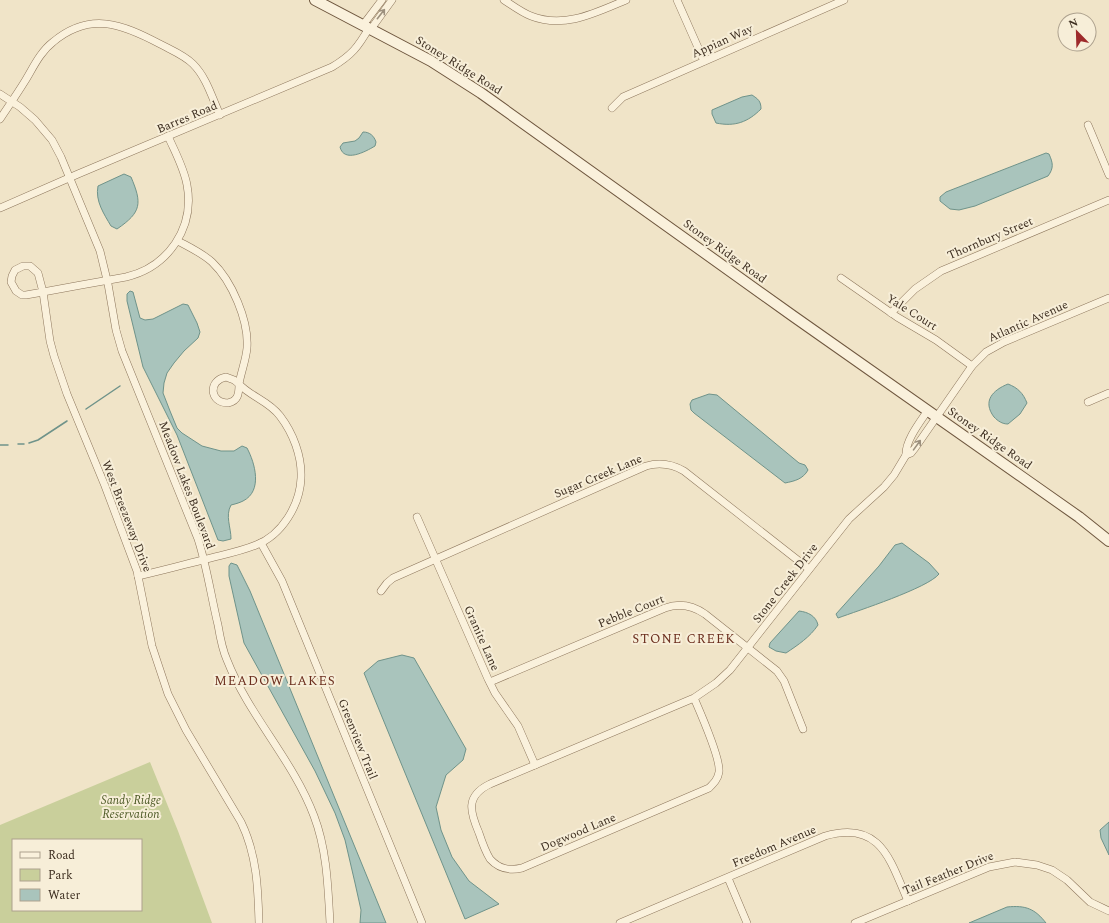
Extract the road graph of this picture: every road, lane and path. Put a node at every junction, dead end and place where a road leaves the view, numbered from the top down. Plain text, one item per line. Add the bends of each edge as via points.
1 (315, 0) edge
2 (382, 0) edge
3 (392, 0) edge
4 (504, 0) edge
5 (626, 0) edge
6 (677, 0) edge
7 (844, 0) edge
8 (368, 27) junction
9 (704, 61) junction
10 (0, 94) edge
11 (12, 102) junction
12 (612, 108) dead end
13 (220, 115) junction
14 (0, 120) edge
15 (1088, 125) dead end
16 (168, 136) junction
17 (1109, 175) edge
18 (70, 178) junction
19 (1109, 200) edge
20 (0, 208) edge
21 (178, 241) junction
22 (841, 278) dead end
23 (107, 280) junction
24 (43, 292) junction
25 (1109, 298) edge
26 (891, 314) junction
27 (972, 366) junction
28 (1109, 393) edge
29 (1088, 402) dead end
30 (932, 413) junction
31 (906, 455) junction
32 (417, 517) dead end
33 (1109, 541) edge
34 (261, 543) junction
35 (436, 559) junction
36 (204, 560) junction
37 (810, 569) junction
38 (138, 576) junction
39 (381, 591) dead end
40 (747, 648) junction
41 (490, 682) junction
42 (694, 698) junction
43 (803, 729) dead end
44 (535, 765) junction
45 (728, 878) junction
46 (908, 901) junction
47 (1109, 911) edge
48 (259, 923) edge
49 (330, 923) edge
50 (422, 923) edge
51 (620, 923) edge
52 (747, 923) edge
53 (856, 923) edge

1 - 8 street, Stoney Ridge Road
2 - 8 street
8 -> 3 street
4 - 5 street via 531,16 560,21 584,17
6 - 9 street
7 - 9 street, Appian Way
8 - 13 street, Barres Road via 360,44 351,54 332,67
8 - 30 street, Stoney Ridge Road via 431,61 481,93
9 - 12 street, Appian Way via 623,97
10 - 11 street, Meadow Lakes Boulevard
11 - 13 street via 40,56 53,42 76,28 103,24 132,30 190,61 204,80
11 - 14 street
11 - 18 street, Meadow Lakes Boulevard via 29,114 45,131
13 - 16 street, Barres Road
15 - 17 street
16 - 18 street, Barres Road
16 - 21 street, West Breezeway Drive via 184,172 188,190 188,214
18 - 20 street, Barres Road
18 - 23 street, Meadow Lakes Boulevard via 98,243
19 - 26 street, Thornbury Street via 940,271 915,289
21 - 23 street, West Breezeway Drive via 149,269 131,276
21 - 34 street via 211,261 231,287 247,337 239,384 266,402 281,417 298,451 301,484 296,503 280,528
22 - 26 street, Yale Court
23 - 24 street, West Breezeway Drive
23 - 36 street, Meadow Lakes Boulevard via 118,341 198,539
24 - 24 street, West Breezeway Drive via 26,295 19,293 12,285 13,273 18,268 30,266 38,273
24 - 38 street, West Breezeway Drive via 50,341 57,365
25 - 27 street, Atlantic Avenue via 996,346 983,354
26 - 27 street, Yale Court via 936,340
27 - 30 street, Atlantic Avenue
28 - 29 street
31 -> 30 street, Stone Creek Drive via 911,453
30 - 31 street, Stone Creek Drive via 915,430 906,447
30 - 33 street, Stoney Ridge Road
31 - 37 street, Stone Creek Drive via 884,487 849,519
32 - 35 street, Granite Lane
34 - 36 street
34 - 50 street, Greenview Trail via 279,575
35 - 37 street, Sugar Creek Lane via 646,466 660,464 674,466 688,474
35 - 39 street, Sugar Creek Lane via 393,578
35 - 41 street, Granite Lane
36 - 38 street
36 - 49 street, Meadow Lakes Boulevard via 227,661 244,695 298,783 316,821 327,872
37 - 40 street, Stone Creek Drive
38 - 48 street, West Breezeway Drive via 152,646 168,694 186,730 241,822 248,839 256,872
40 - 41 street, Pebble Court via 700,610 675,606
40 - 42 street, Stone Creek Drive via 722,678
40 - 43 street, Pebble Court via 780,674
41 - 44 street, Granite Lane via 518,726
42 - 44 street, Stone Creek Drive
42 - 44 street, Dogwood Lane via 718,763 718,776 709,788 522,868 502,868 487,854 472,817 472,802 476,793 484,787
45 - 46 street, Freedom Avenue via 825,836 852,833 872,839 884,849
45 - 51 street, Freedom Avenue
45 - 52 street
46 - 47 street, Tail Feather Drive via 989,867 1020,862 1052,870 1090,902
46 - 53 street, Tail Feather Drive

